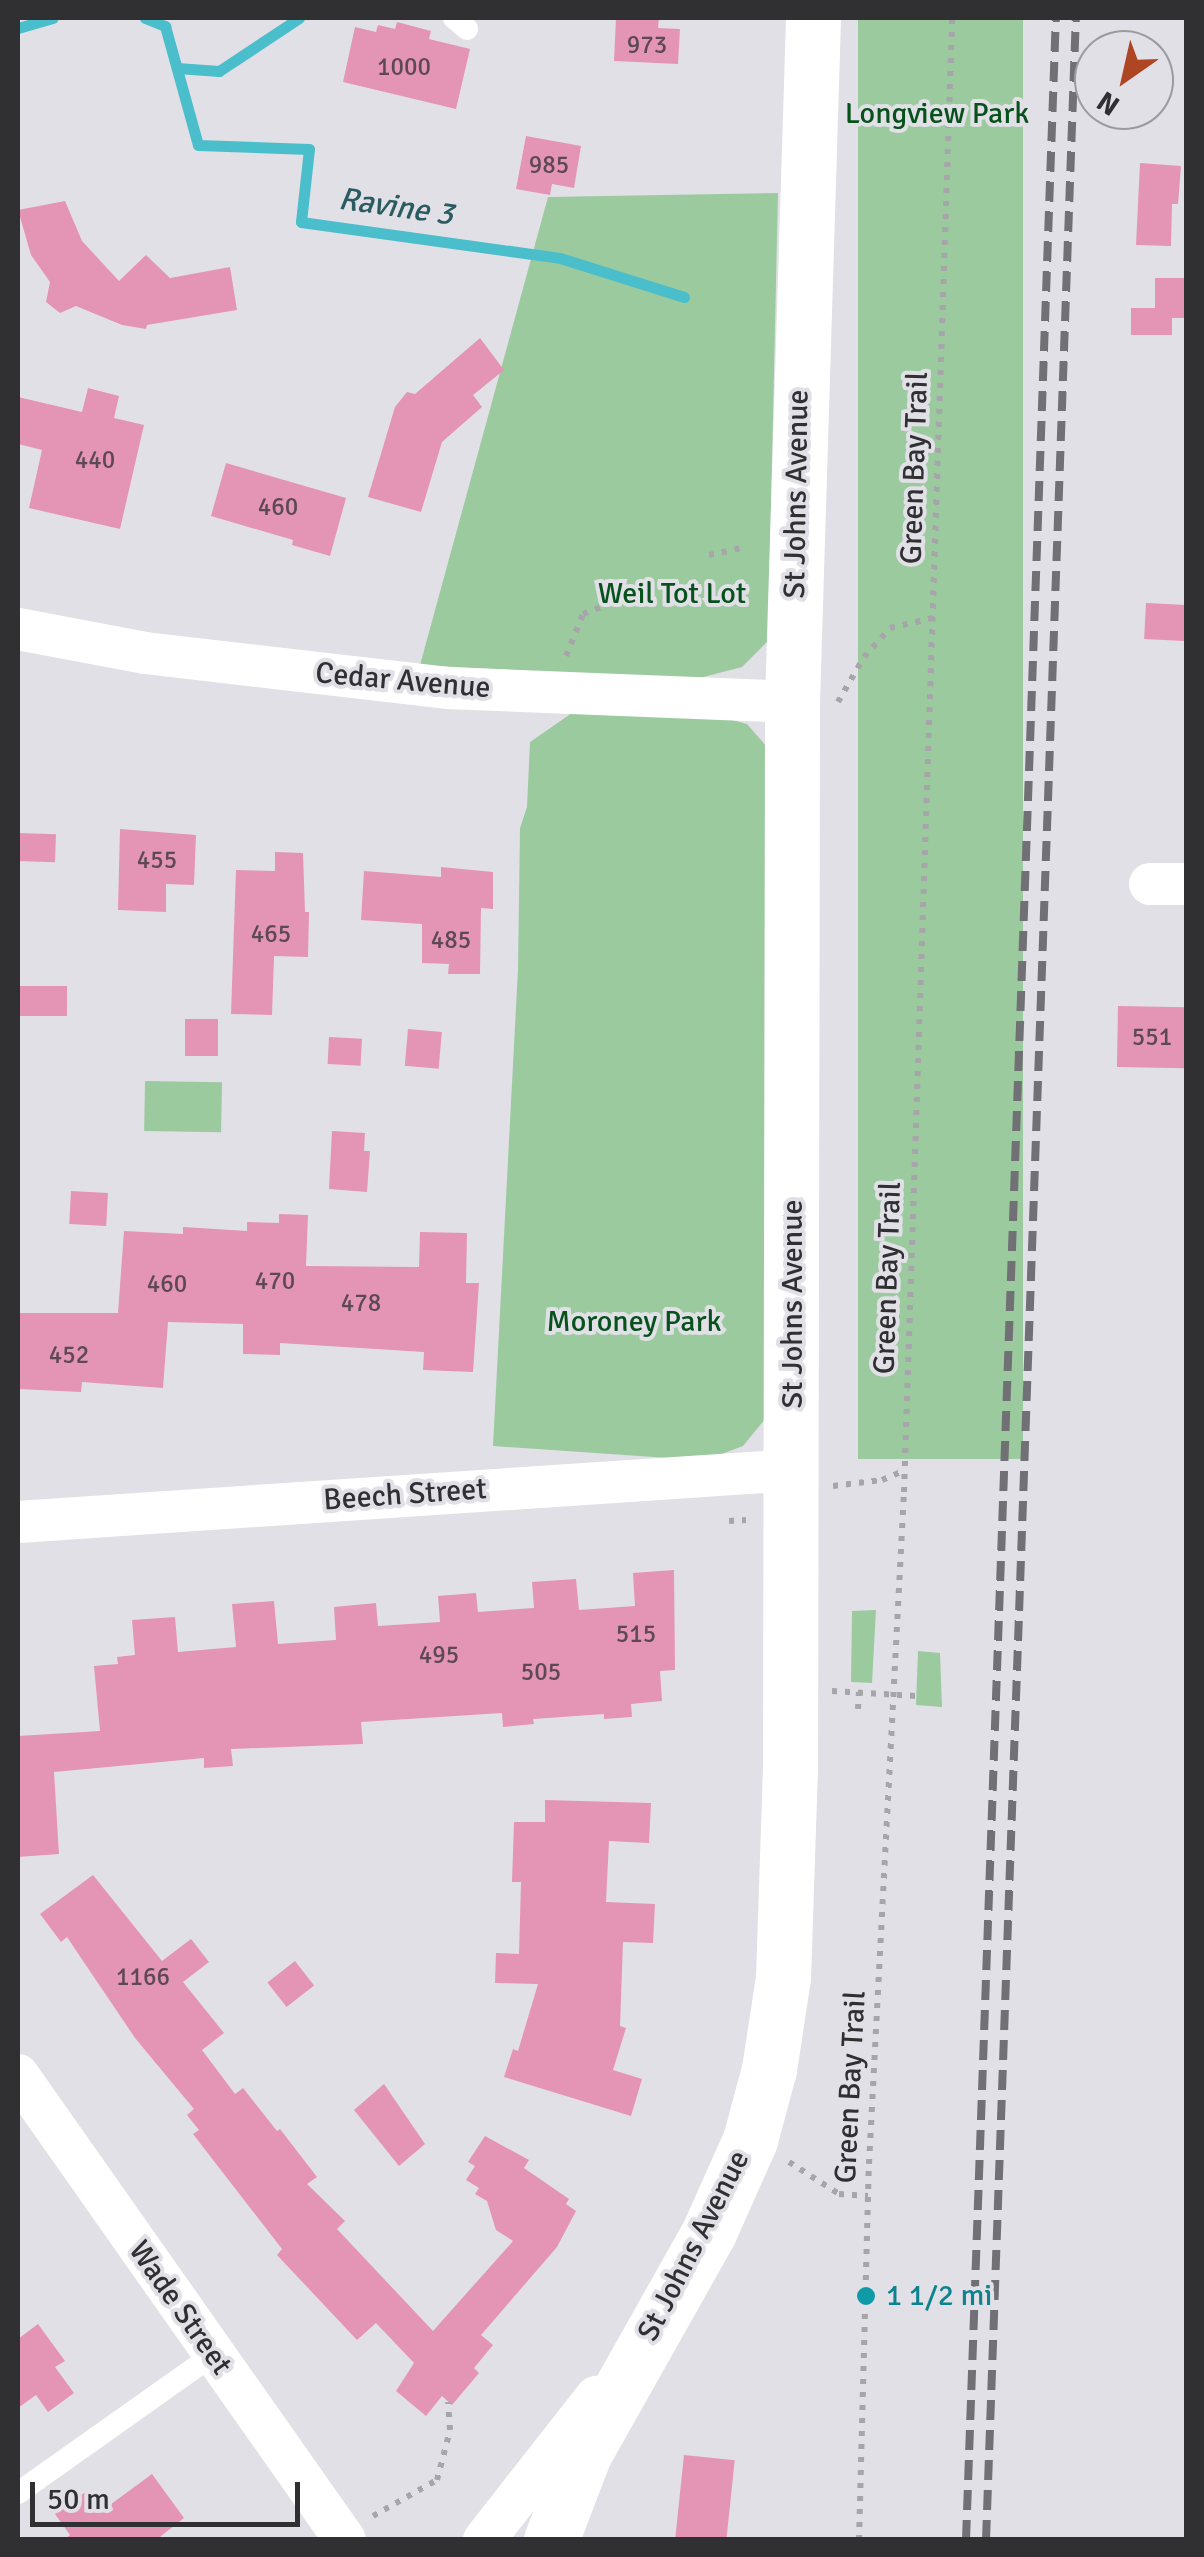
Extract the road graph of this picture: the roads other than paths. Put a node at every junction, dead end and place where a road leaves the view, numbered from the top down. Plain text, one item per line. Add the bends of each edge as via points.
1 (814, 18) edge
2 (18, 629) edge
3 (792, 702) junction
4 (809, 1478) junction
5 (18, 1522) edge
6 (18, 2075) edge
7 (653, 2326) junction
8 (213, 2355) junction
9 (18, 2493) edge
10 (344, 2538) edge
11 (484, 2540) edge
12 (551, 2540) edge

1 - 3 street, St Johns Avenue
2 - 3 street, Cedar Avenue via 146,653 428,686
3 - 4 street, St Johns Avenue
4 - 5 street, Beech Street
4 - 7 street, St Johns Avenue via 791,1689 783,1978 769,2069 750,2140 709,2232
6 - 8 street, Wade Street
7 - 11 street
7 - 12 street, St Johns Avenue via 584,2454
8 - 9 lane
8 - 10 street, Wade Street

